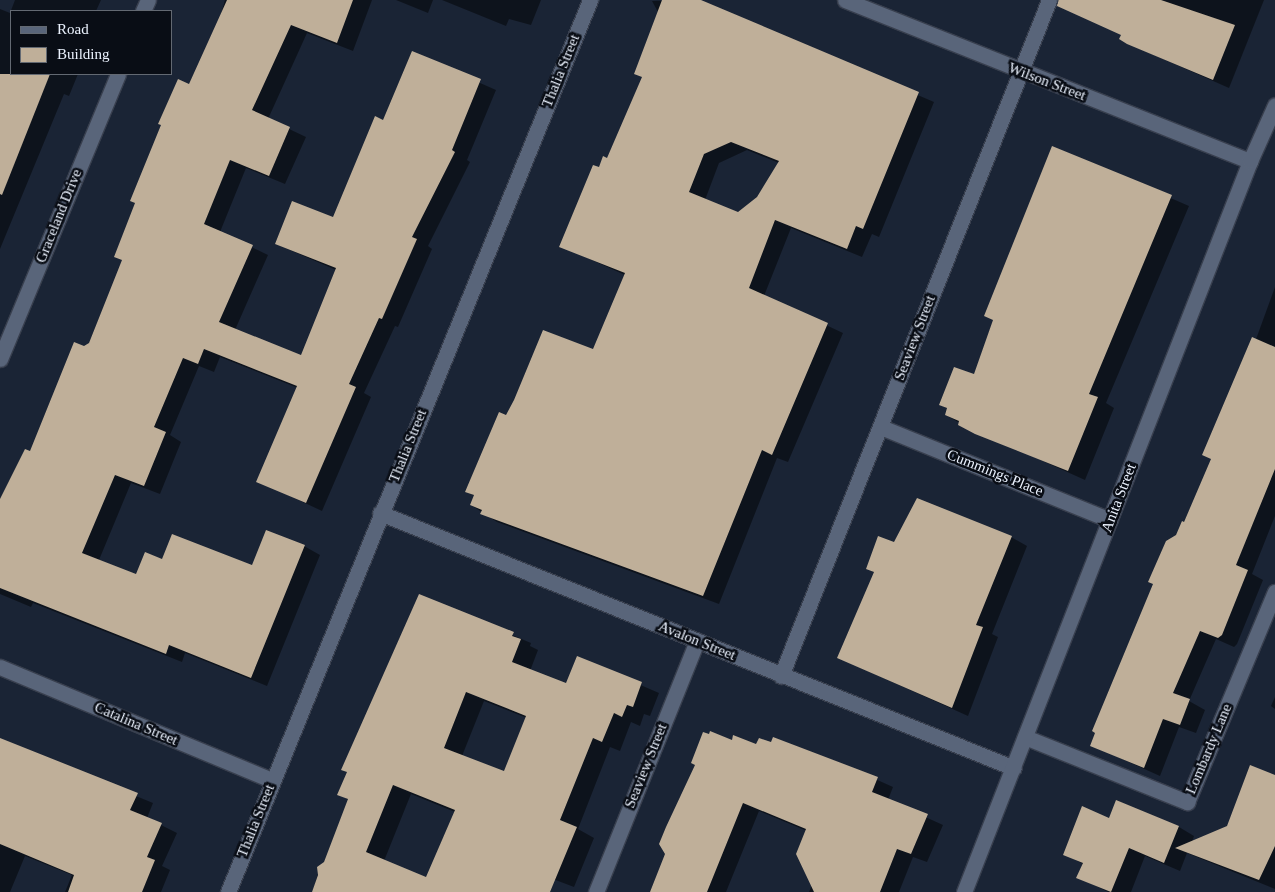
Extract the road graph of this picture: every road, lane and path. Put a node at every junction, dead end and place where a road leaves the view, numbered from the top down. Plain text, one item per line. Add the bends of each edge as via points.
1 (590, 0) edge
2 (845, 0) edge
3 (1049, 0) edge
4 (1019, 71) junction
5 (118, 75) edge
6 (1275, 105) edge
7 (1250, 161) junction
8 (0, 359) edge
9 (881, 427) junction
10 (380, 513) junction
11 (1110, 520) junction
12 (1275, 592) edge
13 (697, 641) junction
14 (0, 667) edge
15 (781, 676) junction
16 (1025, 737) junction
17 (1014, 768) junction
18 (272, 780) junction
19 (228, 892) edge
20 (596, 892) edge
21 (964, 892) edge

1 - 10 street, Thalia Street
2 - 4 street, Wilson Street
3 - 4 street, Seaview Street
4 - 7 street, Wilson Street
4 - 9 street, Seaview Street
5 - 8 street, Graceland Drive
6 - 7 street, Anita Street
7 - 11 street, Anita Street
9 - 11 street, Cummings Place
9 - 15 street, Seaview Street
10 - 13 street, Avalon Street
10 - 18 street, Thalia Street
11 - 16 street, Anita Street
12 - 16 street, Lombardy Lane via 1187,802
13 - 15 street, Avalon Street
13 - 20 street, Seaview Street
14 - 18 street, Catalina Street
15 - 17 street, Avalon Street
16 - 17 street, Anita Street
17 - 21 street, Anita Street
18 - 19 street, Thalia Street

